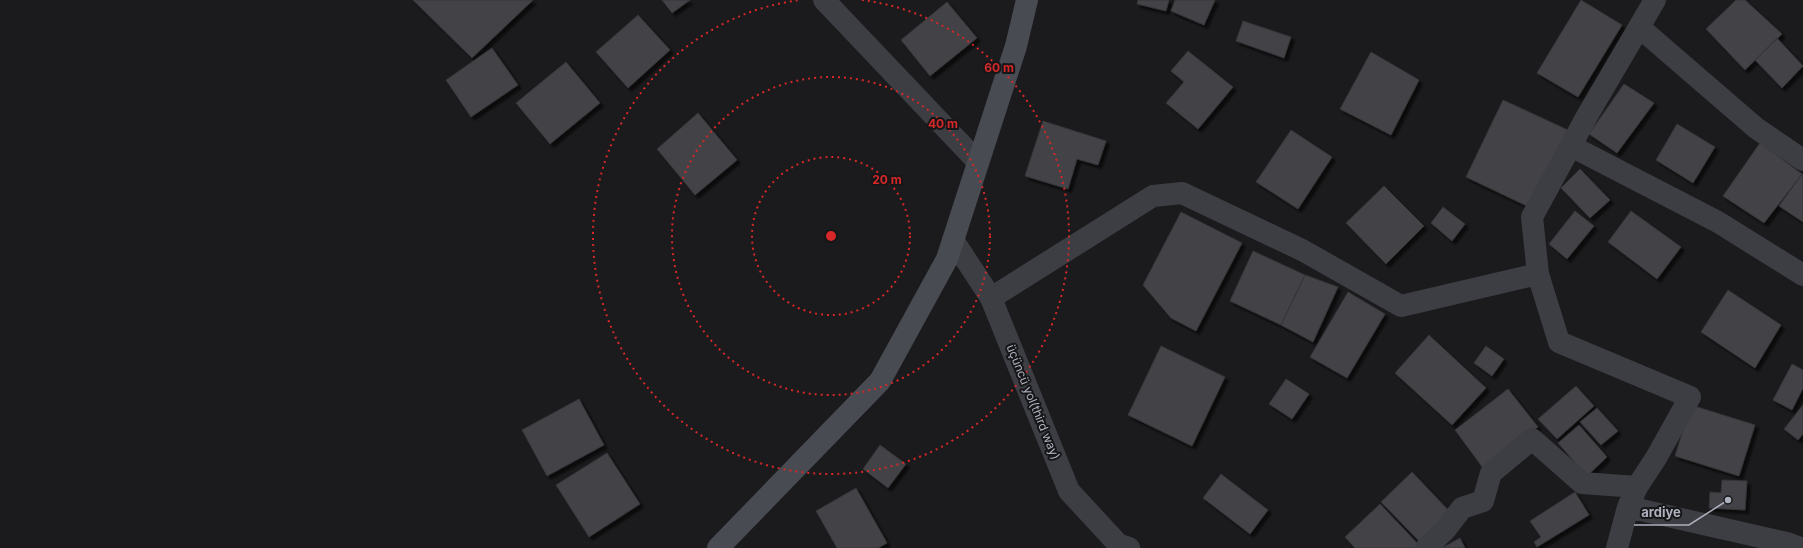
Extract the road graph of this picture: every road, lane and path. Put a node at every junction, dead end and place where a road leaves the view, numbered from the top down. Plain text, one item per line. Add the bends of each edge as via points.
1 (824, 0) edge
2 (1027, 0) edge
3 (1655, 0) edge
4 (1639, 27) junction
5 (1571, 146) junction
6 (1803, 160) edge
7 (978, 162) junction
8 (953, 240) junction
9 (1538, 274) junction
10 (1803, 275) edge
11 (991, 298) junction
12 (1637, 487) junction
13 (1628, 507) junction
14 (718, 548) edge
15 (1129, 548) edge
16 (1426, 548) edge
17 (1617, 548) edge
18 (1800, 548) edge

1 - 7 street
2 - 7 street via 1016,46
3 - 4 street
4 - 5 street
4 - 6 street via 1756,128
5 - 9 street via 1532,217
5 - 10 street via 1718,222
7 - 8 street
8 - 11 street, üçüncü yol(third way)
8 - 14 street via 947,259 880,381
9 - 11 street via 1401,306 1302,250 1182,193 1153,196
9 - 12 street via 1559,342 1690,397
11 - 15 street, üçüncü yol(third way) via 1068,491 1118,544
12 - 13 street
12 - 16 street via 1582,483 1532,439 1491,473 1483,501 1462,508 1445,530
13 - 17 street
13 - 18 street

